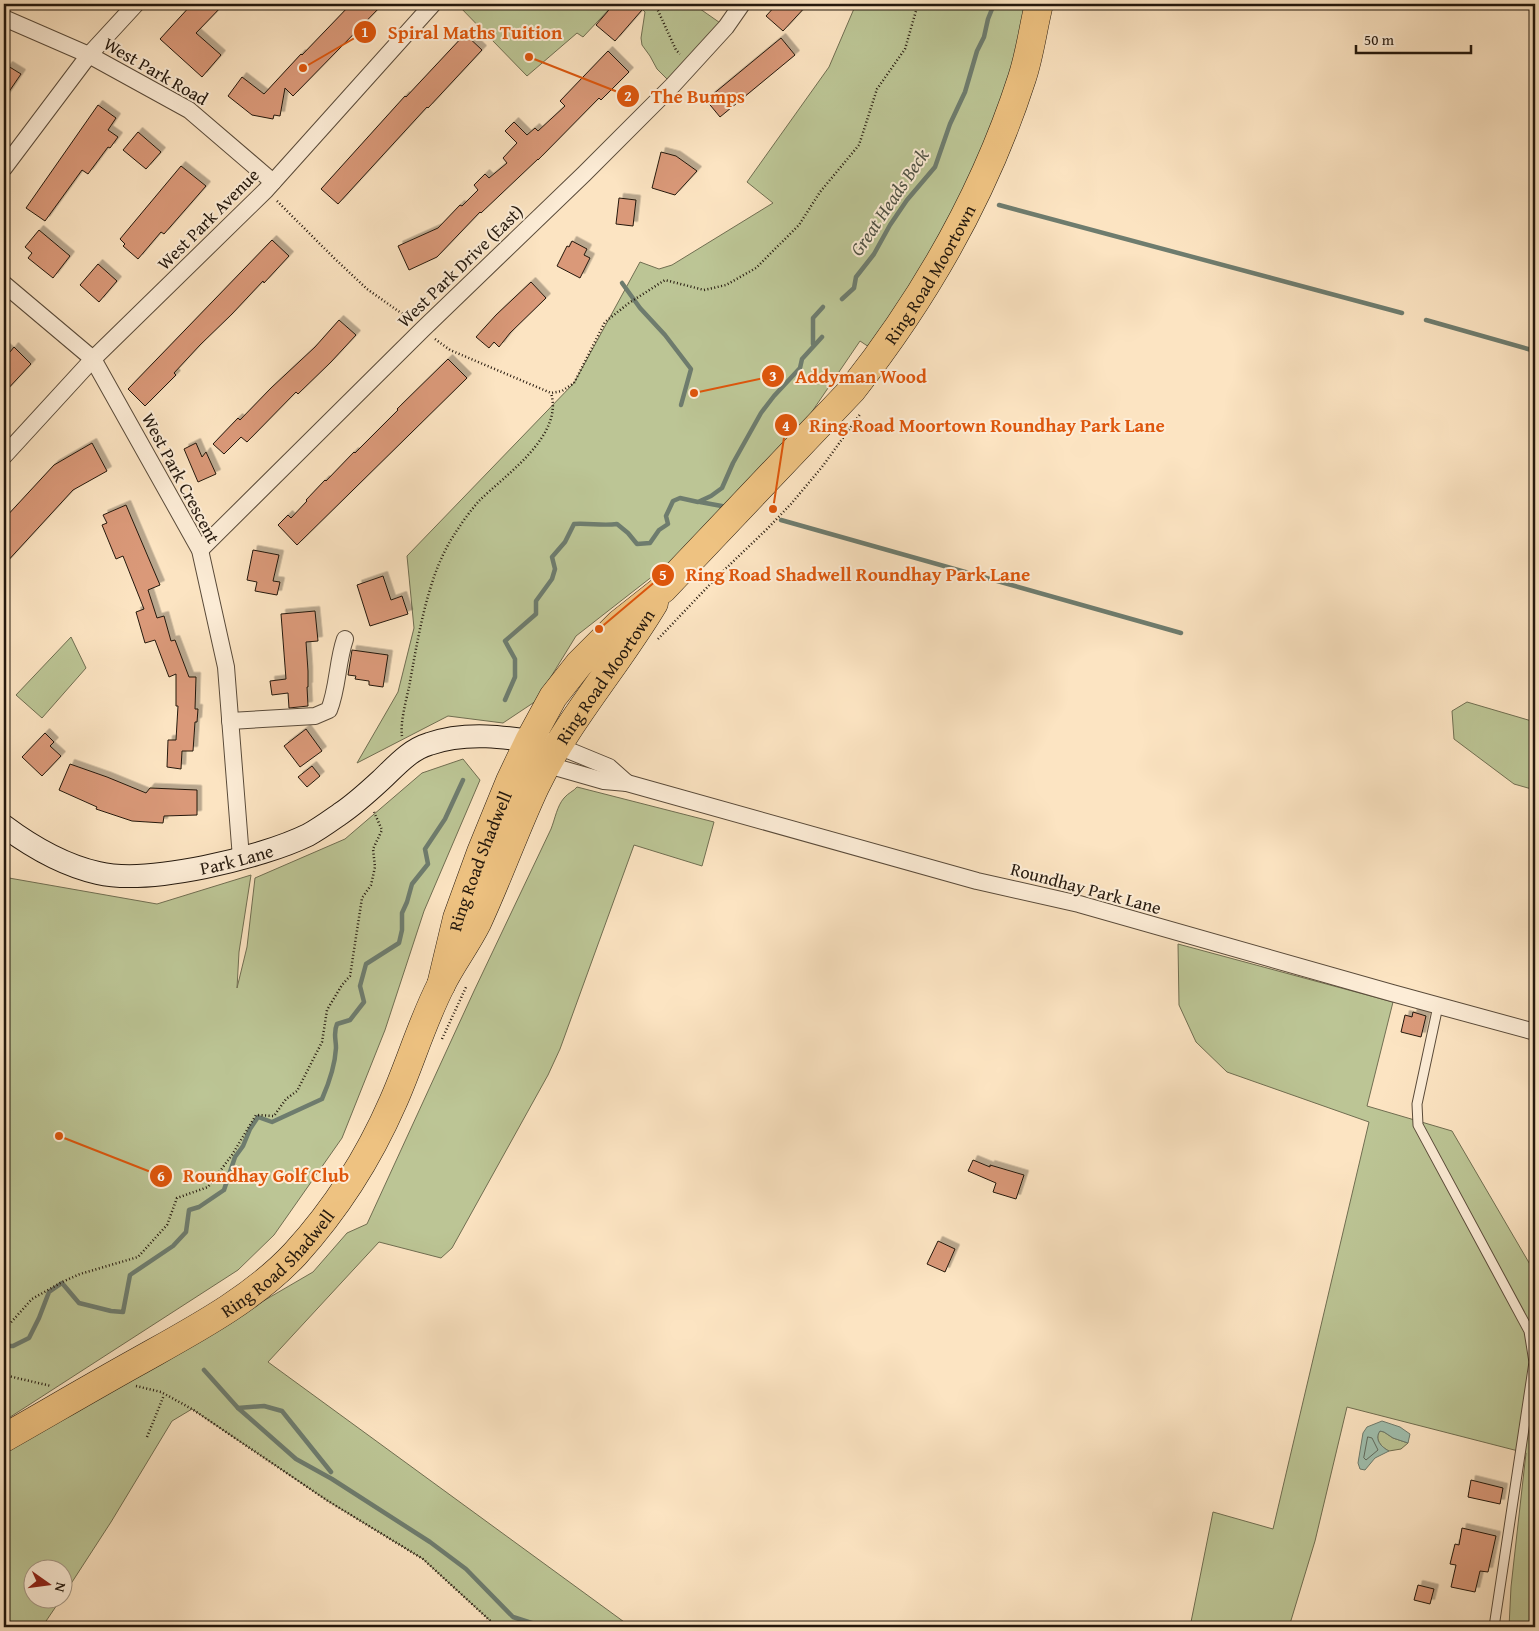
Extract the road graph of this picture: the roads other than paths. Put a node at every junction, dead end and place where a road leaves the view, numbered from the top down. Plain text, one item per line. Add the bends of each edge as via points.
1 (136, 4) edge
2 (433, 4) edge
3 (742, 4) edge
4 (1039, 4) edge
5 (4, 18) edge
6 (89, 55) junction
7 (4, 168) edge
8 (270, 186) junction
9 (4, 284) edge
10 (93, 359) junction
11 (4, 456) edge
12 (200, 550) junction
13 (663, 588) junction
14 (345, 639) dead end
15 (230, 721) junction
16 (525, 749) junction
17 (553, 756) junction
18 (628, 782) junction
19 (4, 826) edge
20 (241, 858) junction
21 (441, 985) junction
22 (1438, 1006) junction
23 (1535, 1032) edge
24 (4, 1438) edge
25 (1494, 1627) edge

1 - 6 street
2 - 8 street, West Park Avenue
3 - 12 street, West Park Drive (East) via 691,66 584,174
4 - 13 highway, Ring Road Moortown via 1022,76 998,145 981,186 920,296 852,390
5 - 6 street, West Park Road
6 - 7 street
6 - 8 street, West Park Road via 189,110
8 - 10 street, West Park Avenue
9 - 10 street, West Park Crescent
10 - 11 street, West Park Avenue
10 - 12 street, West Park Crescent
12 - 15 street, West Park Crescent via 226,667
13 - 16 highway, Ring Road Moortown via 620,623 579,664 553,696
13 - 17 highway, Ring Road Moortown
14 - 15 street via 329,710 315,716
15 - 20 street, West Park Crescent
16 - 17 street, Park Lane
16 - 20 street, Park Lane via 473,735 428,744 410,753 366,794 309,834
16 - 21 highway, Ring Road Shadwell via 457,918
17 - 18 street, Roundhay Park Lane via 604,781
17 - 18 street, Roundhay Park Lane via 609,767
17 - 21 highway, Ring Road Shadwell via 536,785 476,926
18 - 22 street, Roundhay Park Lane via 977,880 1079,904
19 - 20 street, Park Lane via 25,842 60,860 99,873 135,876 188,870
21 - 24 highway, Ring Road Shadwell via 373,1145 337,1202 294,1255 260,1286 211,1319
22 - 23 street, Roundhay Park Lane
22 - 25 lane via 1417,1104 1418,1125 1529,1331 1534,1362

